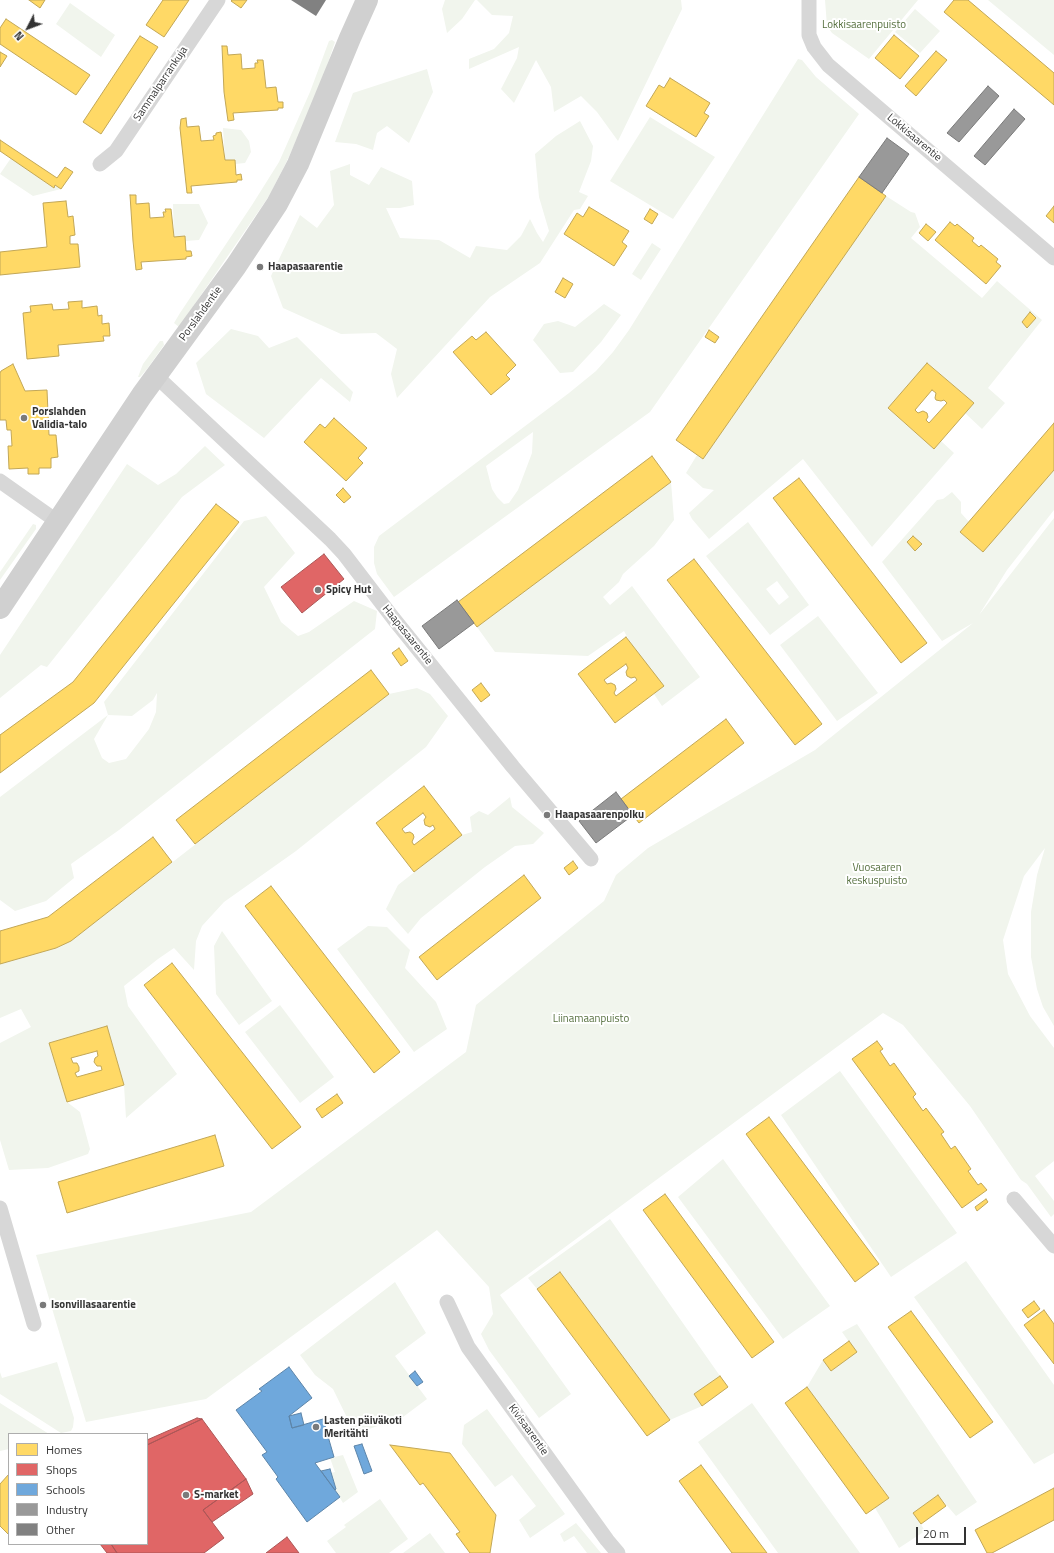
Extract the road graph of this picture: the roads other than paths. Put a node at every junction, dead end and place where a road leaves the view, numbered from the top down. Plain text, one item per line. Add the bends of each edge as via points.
1 (218, 0) edge
2 (367, 0) edge
3 (809, 0) edge
4 (100, 164) dead end
5 (1054, 258) edge
6 (156, 376) junction
7 (0, 481) edge
8 (58, 522) junction
9 (0, 608) edge
10 (591, 859) dead end
11 (1014, 1198) dead end
12 (0, 1208) edge
13 (1054, 1246) edge
14 (447, 1302) dead end
15 (34, 1324) dead end
16 (618, 1553) edge

1 - 4 street, Sammalparrankuja via 116,152
2 - 6 street, Porslahdentie via 298,164 277,204 236,266
3 - 5 street, Lokkisaarentie via 809,35 814,47 828,65
6 - 8 street, Porslahdentie
6 - 10 street, Haapasaarentie via 335,544 513,767
7 - 8 street
8 - 9 street, Porslahdentie
11 - 13 street
12 - 15 street
14 - 16 street, Kivisaarentie via 468,1347

